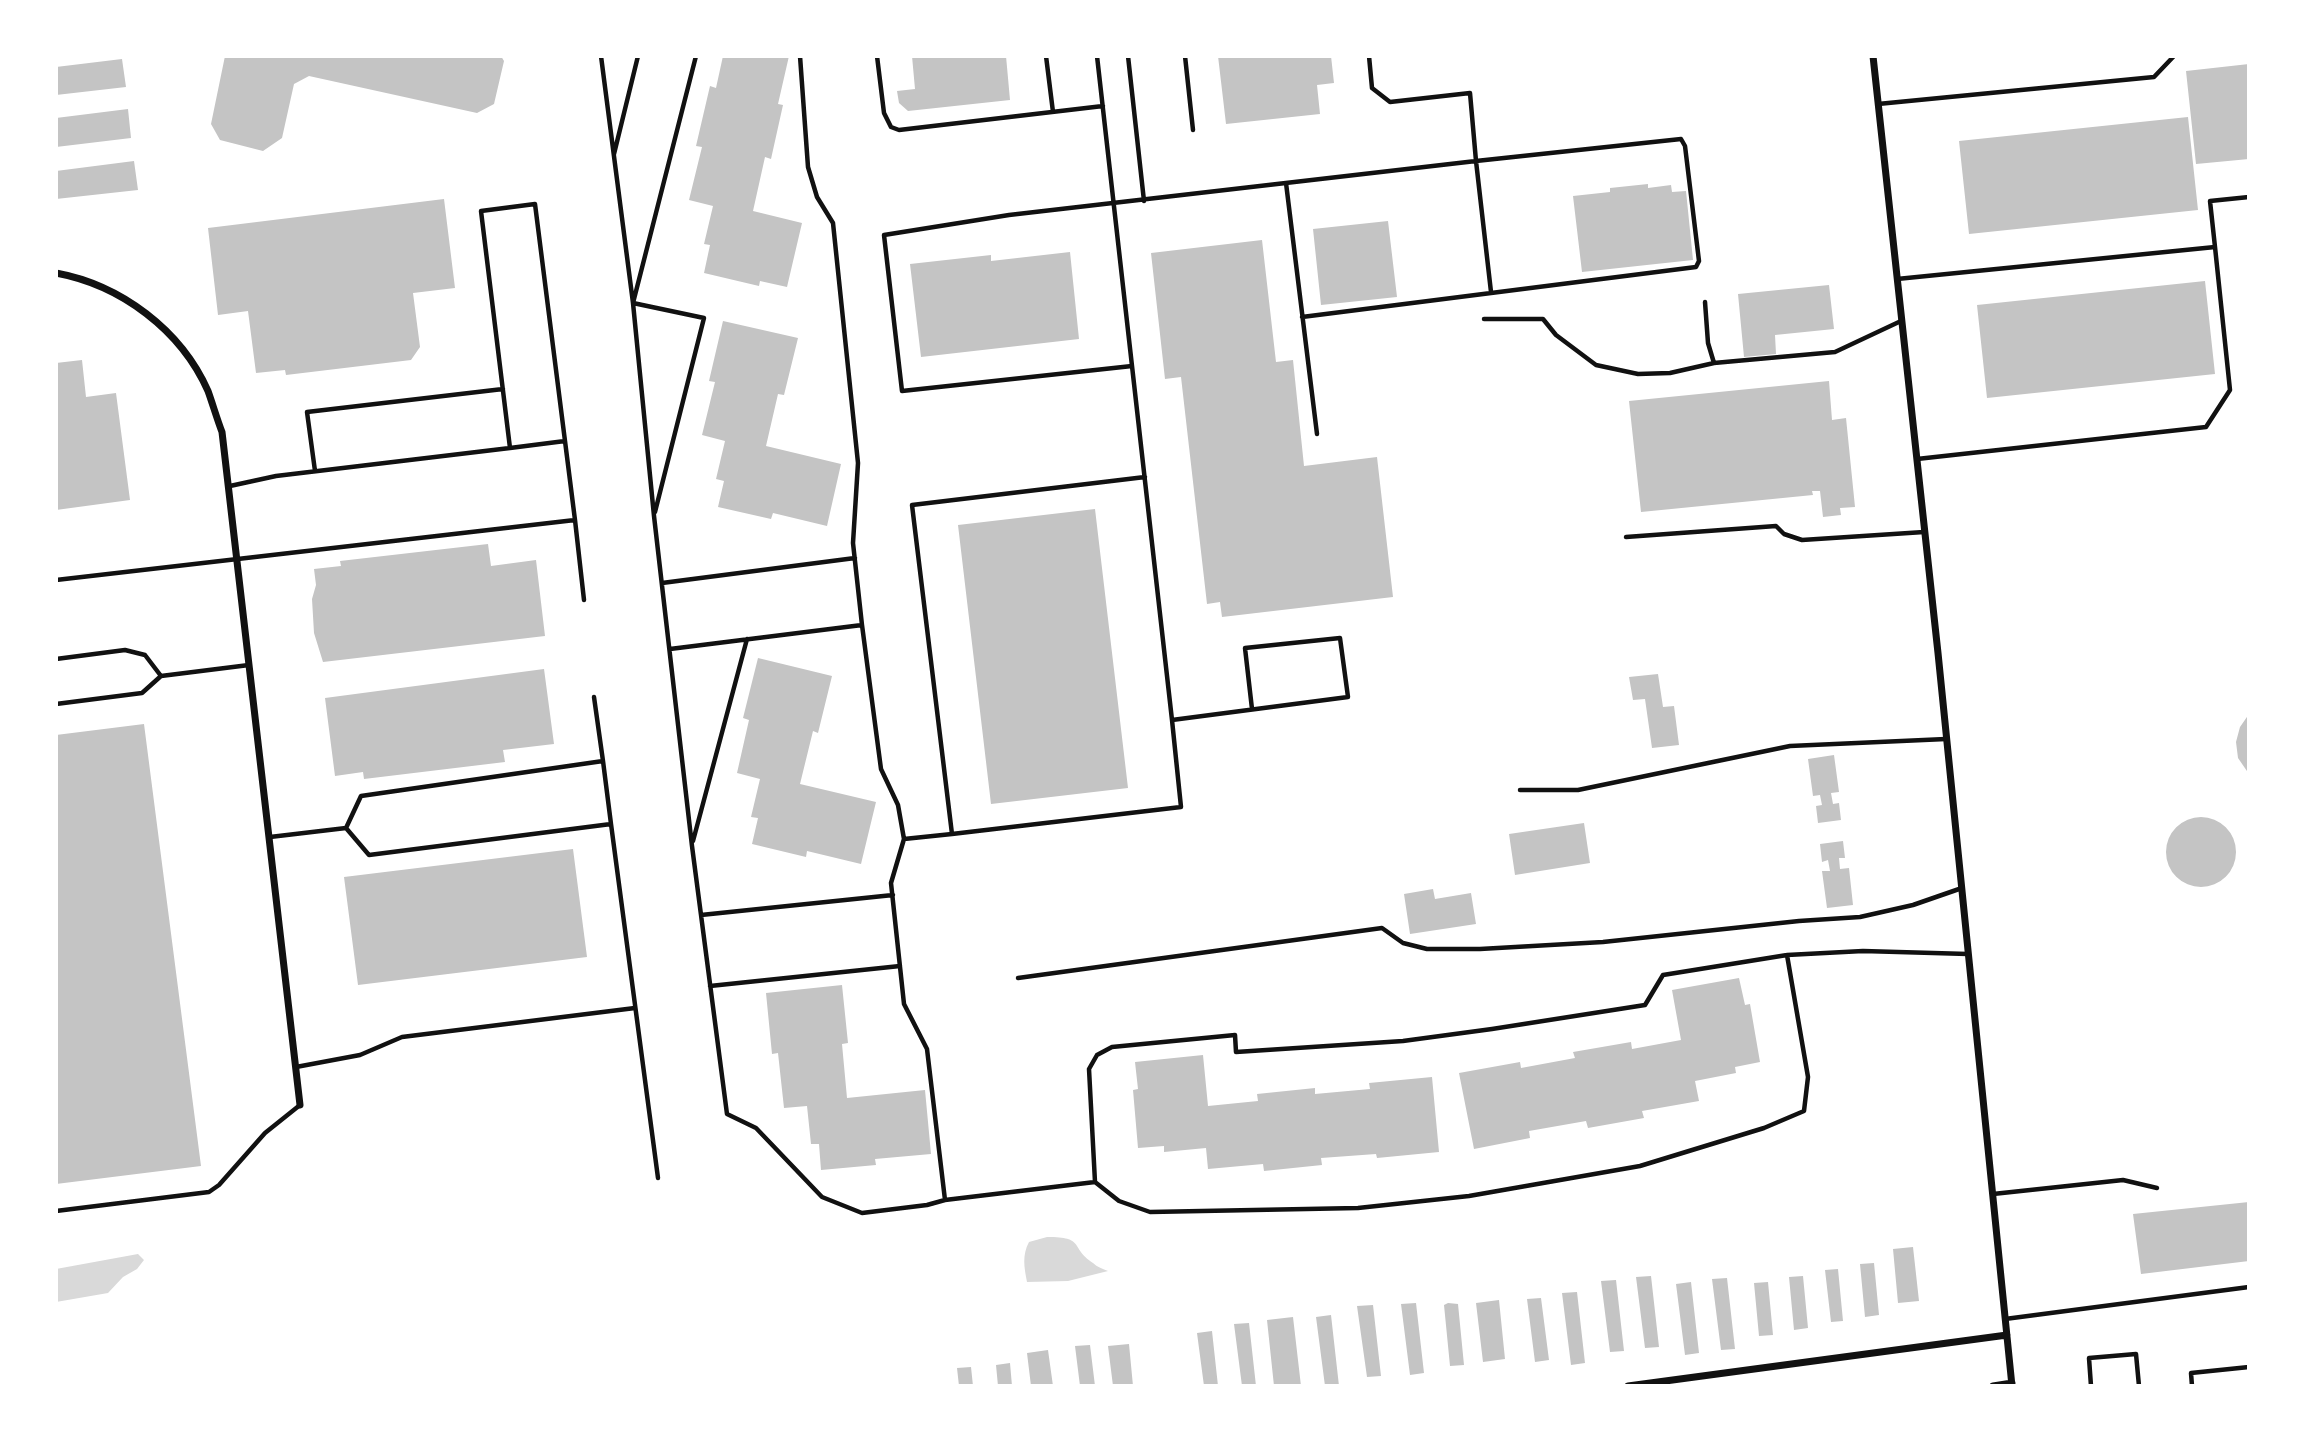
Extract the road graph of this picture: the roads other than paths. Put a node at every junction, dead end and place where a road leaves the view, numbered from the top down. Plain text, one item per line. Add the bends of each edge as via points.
1 (601, 56) edge
2 (638, 56) edge
3 (696, 56) edge
4 (800, 56) edge
5 (877, 56) edge
6 (1046, 56) edge
7 (1097, 56) edge
8 (1128, 56) edge
9 (1185, 56) edge
10 (1369, 56) edge
11 (1873, 56) edge
12 (2174, 56) edge
13 (1878, 104) junction
14 (1103, 106) junction
15 (1052, 112) junction
16 (1193, 130) dead end
17 (613, 159) junction
18 (1476, 162) junction
19 (1286, 183) junction
20 (2249, 197) edge
21 (1144, 201) junction
22 (1114, 204) junction
23 (2215, 247) junction
24 (56, 273) edge
25 (1897, 279) junction
26 (1491, 292) junction
27 (1704, 302) dead end
28 (633, 303) junction
29 (1302, 317) junction
30 (1485, 319) dead end
31 (1902, 320) junction
32 (1714, 363) junction
33 (1132, 366) junction
34 (503, 389) junction
35 (1317, 434) dead end
36 (565, 440) junction
37 (510, 448) junction
38 (1917, 459) junction
39 (315, 471) junction
40 (1145, 477) junction
41 (230, 486) junction
42 (654, 516) junction
43 (575, 520) junction
44 (1924, 531) junction
45 (1626, 537) dead end
46 (855, 558) junction
47 (238, 559) junction
48 (56, 580) edge
49 (662, 583) junction
50 (584, 600) dead end
51 (862, 625) junction
52 (747, 639) junction
53 (670, 649) junction
54 (56, 659) edge
55 (250, 665) junction
56 (161, 676) junction
57 (594, 697) dead end
58 (56, 704) edge
59 (1252, 709) junction
60 (1172, 720) junction
61 (1946, 739) junction
62 (603, 761) junction
63 (1520, 790) dead end
64 (611, 824) junction
65 (346, 828) junction
66 (952, 834) junction
67 (270, 837) junction
68 (904, 839) junction
69 (692, 845) junction
70 (1962, 888) junction
71 (893, 895) junction
72 (701, 915) junction
73 (1968, 954) junction
74 (1787, 955) junction
75 (900, 966) junction
76 (1018, 978) dead end
77 (710, 986) junction
78 (635, 1008) junction
79 (296, 1067) junction
80 (300, 1105) joint
81 (658, 1178) dead end
82 (1095, 1182) junction
83 (2157, 1188) dead end
84 (1993, 1194) junction
85 (945, 1200) junction
86 (56, 1211) edge
87 (2249, 1287) edge
88 (2005, 1319) junction
89 (2007, 1335) junction
90 (2249, 1367) edge
91 (2012, 1385) edge
92 (1628, 1386) edge
93 (1993, 1386) edge
94 (2091, 1386) edge
95 (2138, 1386) edge
96 (2192, 1386) edge

1 - 17 lane
2 - 17 lane
3 - 28 lane
4 - 46 lane via 808,167 817,197 833,223 858,463
5 - 15 lane via 884,113 891,127 908,130
6 - 15 lane
7 - 14 lane
8 - 21 lane
9 - 16 lane
10 - 18 lane via 1372,88 1390,102 1470,93
11 - 13 street
12 - 13 lane via 2154,77
13 - 25 street
14 - 15 lane
14 - 22 lane
17 - 28 lane
18 - 19 lane
18 - 26 lane
18 - 26 lane via 1681,139 1699,261 1696,267
19 - 21 lane
19 - 29 lane
20 - 23 lane via 2210,201
21 - 22 lane
22 - 33 lane
22 - 33 lane via 884,235 902,391
23 - 25 lane
23 - 38 lane via 2230,390 2206,427
24 - 41 street via 117,294 154,319 186,353 207,390 222,432
25 - 31 street
26 - 29 lane
27 - 32 lane
28 - 42 lane
28 - 42 lane via 704,318
29 - 35 lane
30 - 32 lane via 1543,319 1556,335 1596,365 1638,374 1670,373
31 - 32 lane via 1835,352
31 - 38 street
33 - 40 lane
34 - 36 lane via 481,211 535,204
34 - 37 lane
34 - 39 lane via 307,412
36 - 37 lane
36 - 43 lane
37 - 39 lane
38 - 44 street
39 - 41 lane
40 - 60 lane
40 - 66 lane via 912,505
41 - 47 street
42 - 49 lane
43 - 47 lane
43 - 50 lane
44 - 45 lane via 1802,540 1776,526
44 - 61 street
46 - 49 lane
46 - 51 lane
47 - 48 lane
47 - 55 street
49 - 53 lane
51 - 52 lane
51 - 68 lane via 881,769 898,805
52 - 53 lane
52 - 69 lane
53 - 69 lane
54 - 56 lane via 125,650 145,655
55 - 56 lane
55 - 67 street
56 - 58 lane via 142,693
57 - 62 lane
59 - 59 lane via 1348,698 1340,638 1245,648
59 - 60 lane
60 - 66 lane via 1181,807
61 - 63 lane via 1790,746 1578,790
61 - 70 street
62 - 64 lane
62 - 65 lane via 361,796
64 - 65 lane via 369,855
64 - 78 lane
65 - 67 lane
66 - 68 lane
67 - 79 street
68 - 71 lane via 891,883
69 - 72 lane
70 - 73 street
70 - 76 lane via 1860,917 1604,942 1427,949 1403,943 1382,928
71 - 72 lane
71 - 75 lane
72 - 77 lane
73 - 74 lane via 1863,951
73 - 84 street
74 - 82 lane via 1662,975 1645,1005 1492,1029 1403,1041 1236,1052 1235,1035 1112,1047 1097,1055 1088,1069
74 - 82 lane via 1808,1077 1804,1111 1764,1128 1640,1166 1469,1196 1358,1208 1150,1212 1119,1201
75 - 77 lane
75 - 85 lane via 904,1004 927,1049
77 - 85 lane via 727,1114 756,1128 822,1197 862,1213
78 - 79 lane via 402,1037 360,1055
78 - 81 lane
79 - 80 street
80 - 86 lane via 265,1133 209,1192
82 - 85 lane
83 - 84 lane via 2123,1180
84 - 88 street
87 - 88 lane
88 - 89 street
89 - 91 street
89 - 92 street
90 - 96 lane via 2191,1373
91 - 93 street
94 - 95 lane via 2089,1358 2136,1354

